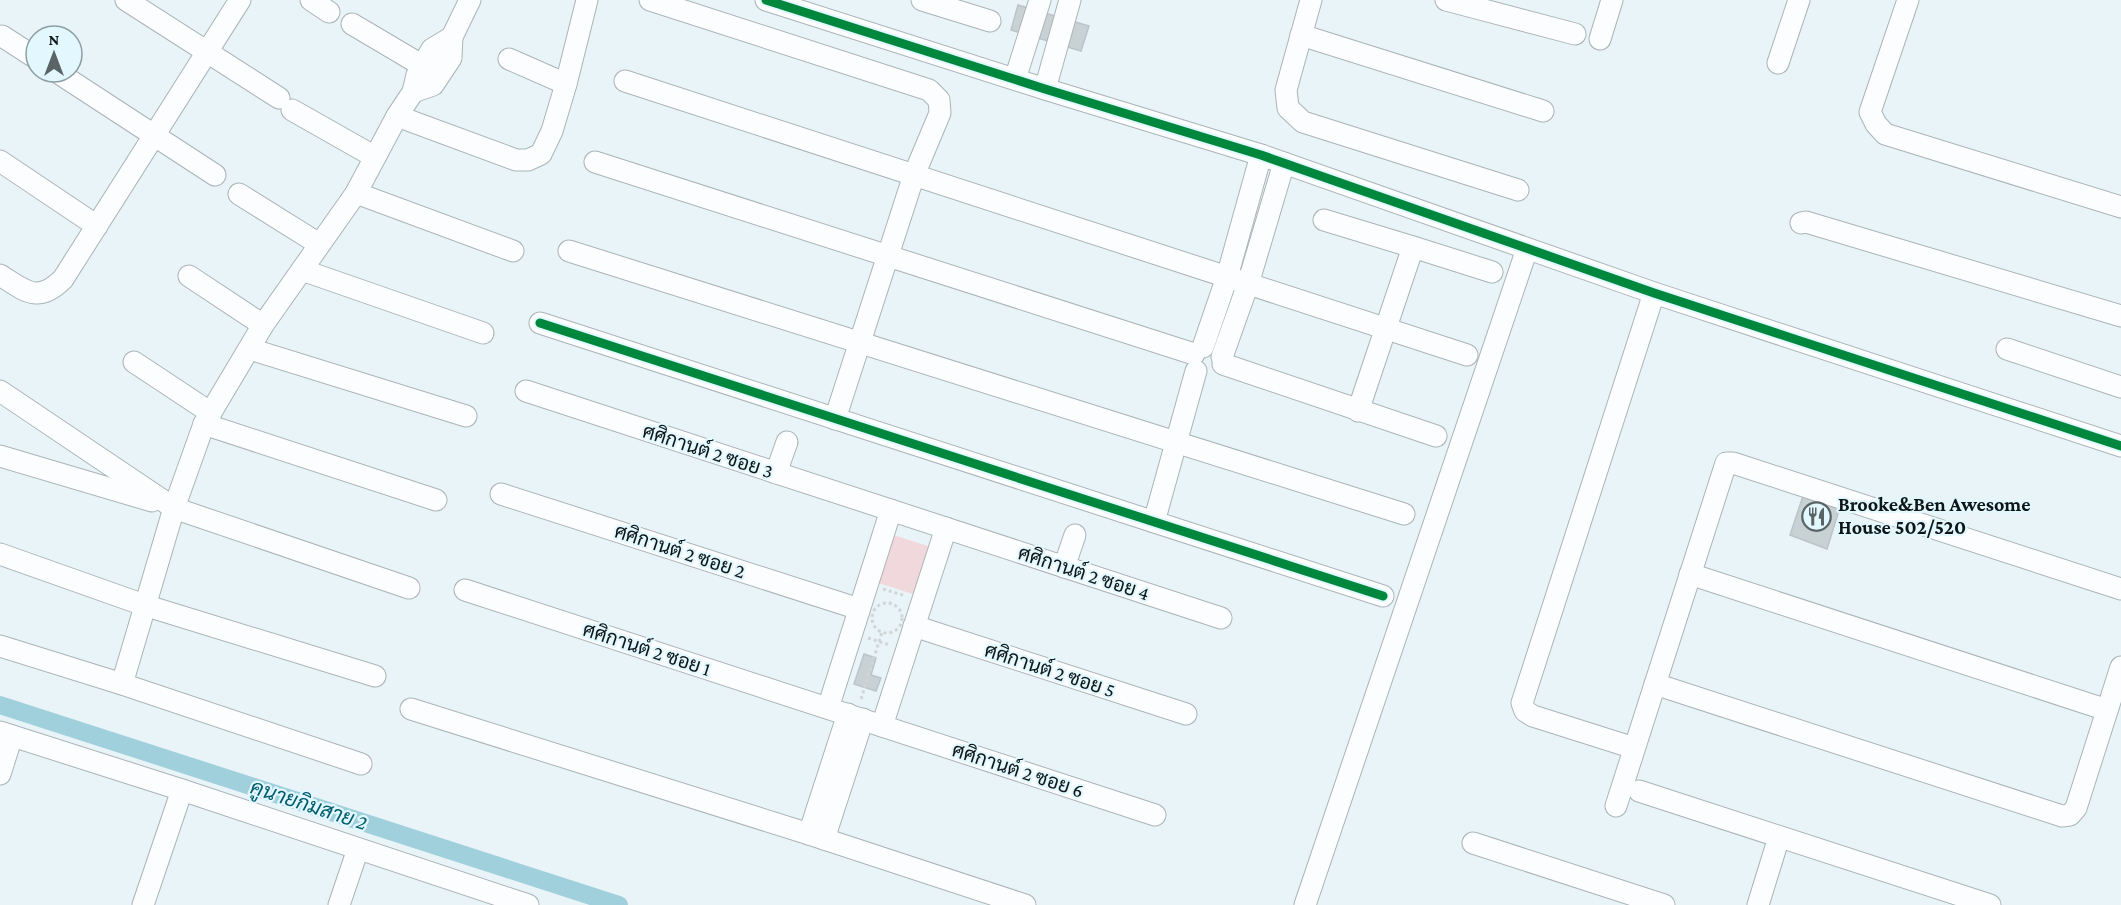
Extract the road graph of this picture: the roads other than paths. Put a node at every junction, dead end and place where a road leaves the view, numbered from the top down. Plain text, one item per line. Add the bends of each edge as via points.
1 (126, 0) edge
2 (240, 0) edge
3 (311, 0) edge
4 (470, 0) edge
5 (587, 0) edge
6 (650, 0) edge
7 (766, 0) edge
8 (922, 0) edge
9 (1040, 0) edge
10 (1070, 0) edge
11 (1311, 0) edge
12 (1446, 0) edge
13 (1612, 0) edge
14 (1799, 0) edge
15 (1908, 0) edge
16 (329, 12) dead end
17 (990, 21) dead end
18 (351, 24) dead end
19 (1575, 34) dead end
20 (2, 36) dead end
21 (1301, 36) junction
22 (452, 37) junction
23 (1600, 39) dead end
24 (24, 50) edge
25 (207, 51) junction
26 (509, 59) dead end
27 (1778, 63) dead end
28 (423, 66) junction
29 (1015, 79) junction
30 (625, 81) dead end
31 (75, 84) edge
32 (566, 84) junction
33 (1045, 89) junction
34 (413, 92) junction
35 (1543, 111) dead end
36 (398, 116) junction
37 (154, 135) junction
38 (1261, 155) junction
39 (375, 157) junction
40 (0, 161) edge
41 (595, 162) dead end
42 (1284, 163) junction
43 (215, 175) dead end
44 (914, 175) junction
45 (1518, 190) dead end
46 (357, 193) junction
47 (239, 194) dead end
48 (2121, 207) edge
49 (1324, 220) dead end
50 (1801, 223) dead end
51 (97, 226) junction
52 (319, 244) junction
53 (1413, 247) junction
54 (1527, 249) junction
55 (569, 250) dead end
56 (513, 251) dead end
57 (886, 256) junction
58 (302, 270) junction
59 (1492, 272) dead end
60 (0, 275) edge
61 (189, 276) dead end
62 (1227, 277) junction
63 (1248, 284) junction
64 (1654, 292) junction
65 (2121, 316) edge
66 (540, 323) dead end
67 (264, 325) junction
68 (1385, 327) junction
69 (483, 333) dead end
70 (861, 342) junction
71 (2007, 349) dead end
72 (250, 350) junction
73 (1467, 355) dead end
74 (1198, 357) junction
75 (1222, 360) junction
76 (134, 362) dead end
77 (2121, 387) edge
78 (0, 391) edge
79 (526, 391) dead end
80 (1358, 411) junction
81 (466, 416) dead end
82 (208, 419) junction
83 (835, 419) junction
84 (1436, 436) dead end
85 (787, 442) dead end
86 (1176, 442) junction
87 (2121, 446) edge
88 (0, 456) edge
89 (776, 473) junction
90 (501, 494) dead end
91 (436, 500) dead end
92 (174, 508) junction
93 (891, 510) junction
94 (1404, 514) dead end
95 (1154, 522) junction
96 (946, 528) junction
97 (1075, 535) dead end
98 (0, 554) edge
99 (1064, 567) junction
100 (1690, 574) junction
101 (409, 588) dead end
102 (2121, 589) edge
103 (465, 590) dead end
104 (1383, 596) dead end
105 (144, 604) junction
106 (860, 609) junction
107 (1221, 618) dead end
108 (914, 626) junction
109 (0, 646) edge
110 (2121, 667) edge
111 (375, 676) dead end
112 (122, 684) junction
113 (1655, 684) junction
114 (411, 709) dead end
115 (2107, 710) junction
116 (1186, 714) dead end
117 (855, 717) junction
118 (6, 734) edge
119 (1634, 748) junction
120 (361, 764) dead end
121 (0, 774) edge
122 (182, 790) junction
123 (1639, 791) dead end
124 (1616, 806) dead end
125 (1155, 814) dead end
126 (816, 836) junction
127 (1779, 837) junction
128 (1473, 843) dead end
129 (358, 849) junction
130 (143, 905) edge
131 (339, 905) edge
132 (528, 905) edge
133 (1025, 905) edge
134 (1305, 905) edge
135 (1664, 905) edge
136 (1758, 905) edge
137 (1990, 905) edge

1 - 25 street
2 - 25 street
3 - 16 street
4 - 22 street
5 - 32 street
6 - 44 street via 929,90 939,100 940,112
7 - 29 street
8 - 17 street
9 - 29 street
10 - 33 street
11 - 21 street
12 - 19 street
13 - 23 street
14 - 27 street
15 - 48 street via 1870,112 1885,134
18 - 28 street
20 - 24 street
21 - 35 street
21 - 45 street via 1286,90 1288,108 1303,122
22 - 28 street via 432,49
22 - 34 street via 451,58 433,85
25 - 37 street
25 - 39 street via 285,104
26 - 32 street
28 - 34 street
29 - 33 street
30 - 44 street
31 - 37 street
32 - 36 street via 541,154 528,160 516,160
33 - 38 street
34 - 36 street
36 - 39 street
37 - 43 street
37 - 51 street
38 - 42 street
38 - 62 street
39 - 46 street
40 - 51 street
41 - 57 street
42 - 54 street
42 - 63 street
44 - 57 street
44 - 62 street
46 - 52 street
46 - 56 street
47 - 52 street
49 - 53 street
50 - 65 street
51 - 60 street via 53,289 37,294 25,291
52 - 58 street
53 - 59 street
53 - 68 street
54 - 64 street
54 - 134 street
55 - 70 street
57 - 70 street
57 - 74 street
58 - 67 street
58 - 69 street
61 - 67 street
62 - 63 street
62 - 74 street
63 - 68 street
63 - 75 street
64 - 87 street
64 - 119 street via 1522,704 1533,716
66 - 83 street
67 - 72 street
68 - 73 street
68 - 80 street
70 - 83 street
70 - 86 street
71 - 77 street
72 - 81 street
72 - 82 street
74 - 75 street via 1201,374 1212,376
74 - 86 street
75 - 80 street
76 - 82 street
78 - 92 street
79 - 89 street, ศศิกานต์ 2 ซอย 3
80 - 84 street
82 - 91 street
82 - 92 street
83 - 95 street
85 - 89 street
86 - 94 street
86 - 95 street
88 - 92 street
89 - 93 street, ศศิกานต์ 2 ซอย 3
90 - 106 street, ศศิกานต์ 2 ซอย 2
92 - 101 street
92 - 105 street
93 - 96 street, ศศิกานต์ 2 ซอย 3
93 - 106 street
95 - 104 street
96 - 99 street, ศศิกานต์ 2 ซอย 4
96 - 108 street
97 - 99 street
98 - 105 street
99 - 107 street, ศศิกานต์ 2 ซอย 4
100 - 102 street via 1724,468 1726,463 1733,463
100 - 113 street
100 - 115 street
103 - 117 street, ศศิกานต์ 2 ซอย 1
105 - 111 street
105 - 112 street
106 - 117 street via 852,633
108 - 116 street, ศศิกานต์ 2 ซอย 5
108 - 117 street via 906,651
109 - 112 street
110 - 115 street
112 - 120 street
113 - 115 street via 2062,816 2070,815 2076,808
113 - 119 street
114 - 126 street
117 - 125 street, ศศิกานต์ 2 ซอย 6
117 - 126 street
118 - 121 street
118 - 122 street
119 - 124 street
122 - 129 street
122 - 130 street
123 - 127 street
126 - 133 street
127 - 136 street
127 - 137 street
128 - 135 street
129 - 131 street
129 - 132 street

